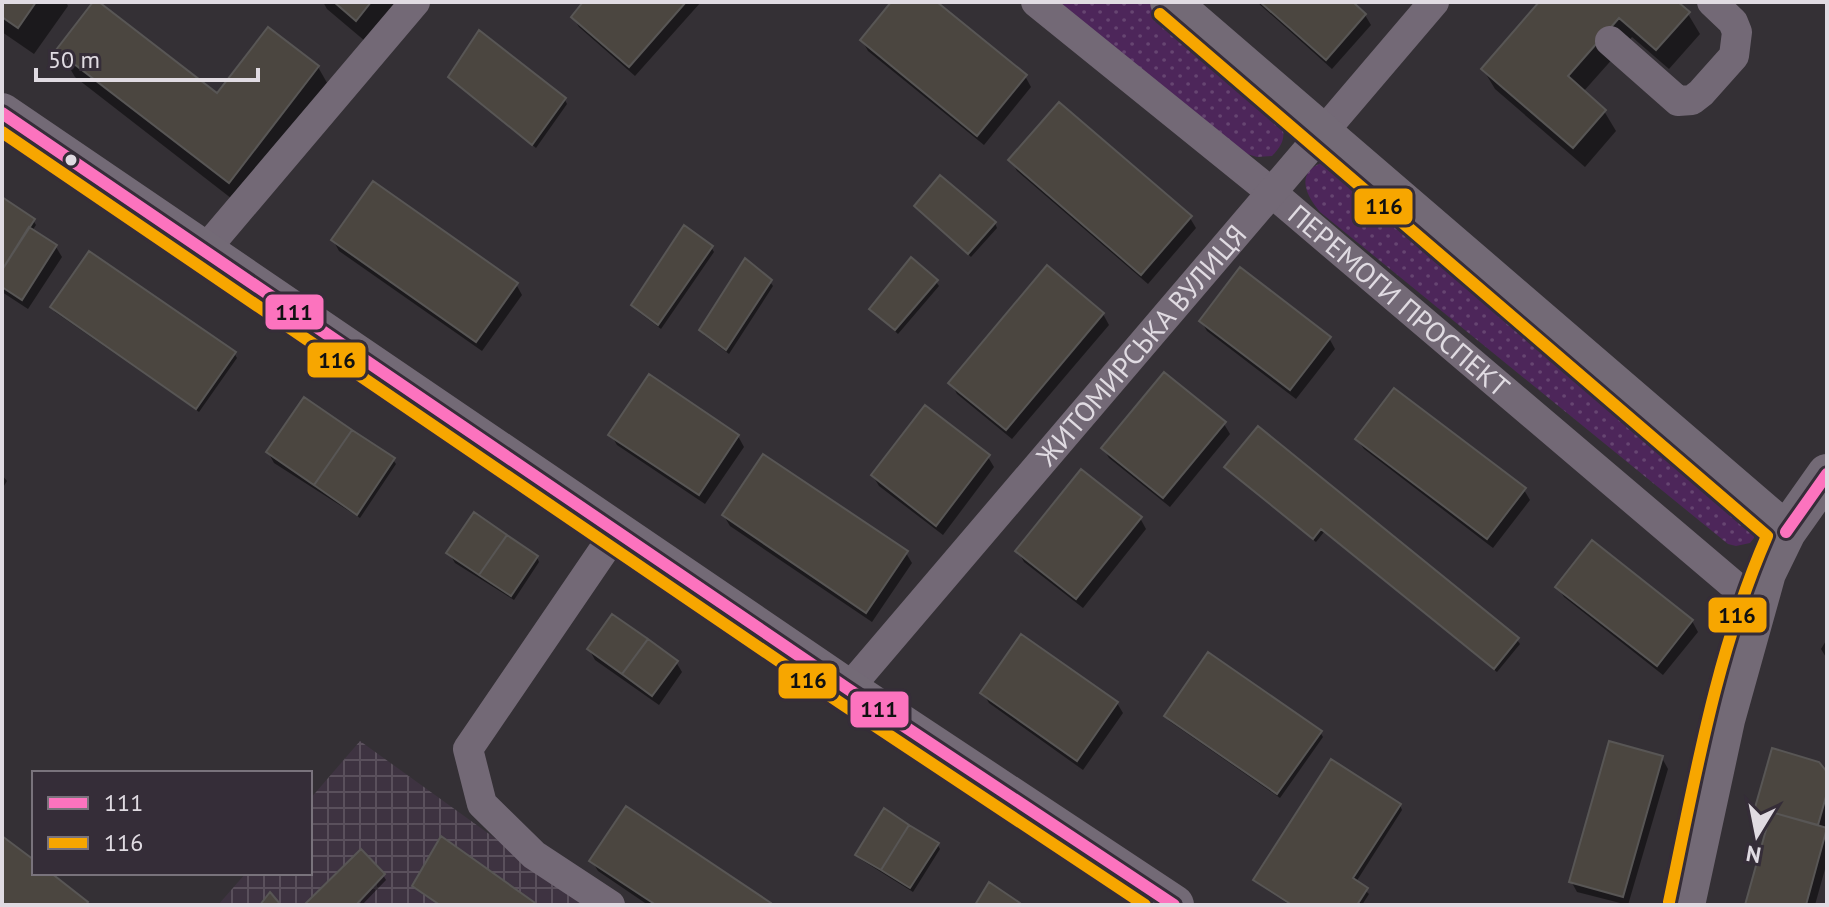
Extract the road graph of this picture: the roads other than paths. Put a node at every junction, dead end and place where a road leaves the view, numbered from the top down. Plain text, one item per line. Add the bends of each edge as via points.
1 (415, 2) edge
2 (1036, 2) edge
3 (1170, 2) edge
4 (1434, 2) edge
5 (1712, 2) edge
6 (1610, 41) dead end
7 (2, 113) edge
8 (1322, 133) junction
9 (1271, 192) junction
10 (204, 251) junction
11 (1827, 474) edge
12 (616, 532) junction
13 (1786, 532) junction
14 (1756, 604) junction
15 (848, 689) junction
16 (610, 905) edge
17 (1174, 905) edge
18 (1685, 905) edge

1 - 10 street
2 - 9 street, ПЕРЕМОГИ ПРОСПЕКТ
3 - 8 main road
4 - 8 street, ЖИТОМИРСЬКА ВУЛИЦЯ
5 - 6 street via 1733,22 1737,44 1734,56 1692,100 1678,101
7 - 10 main road
8 - 9 street, ЖИТОМИРСЬКА ВУЛИЦЯ
8 - 13 main road
9 - 14 street, ПЕРЕМОГИ ПРОСПЕКТ
9 - 15 street, ЖИТОМИРСЬКА ВУЛИЦЯ
10 - 12 main road
11 - 13 main road
12 - 15 main road
12 - 16 street via 468,749 482,804 534,855
13 - 14 main road
14 - 18 main road
15 - 17 main road

